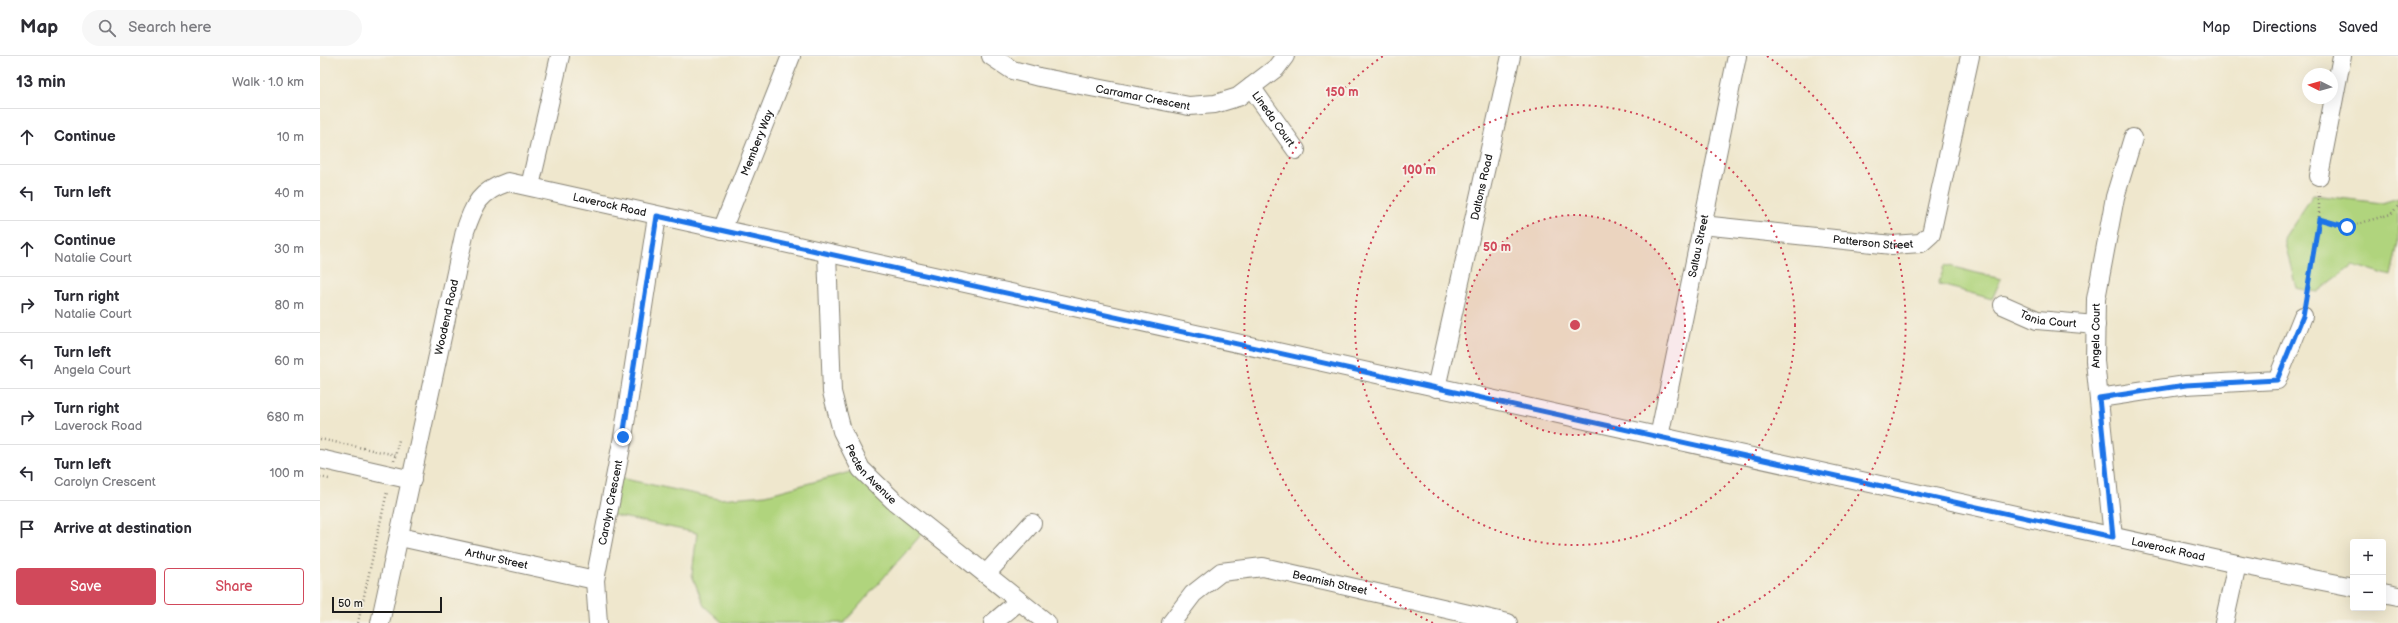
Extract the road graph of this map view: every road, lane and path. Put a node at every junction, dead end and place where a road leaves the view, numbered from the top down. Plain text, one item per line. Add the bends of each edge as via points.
1 (560, 56) edge
2 (791, 56) edge
3 (991, 56) edge
4 (1285, 56) edge
5 (1511, 56) edge
6 (1737, 56) edge
7 (1970, 56) edge
8 (2342, 56) edge
9 (1251, 87) junction
10 (2133, 138) dead end
11 (1296, 150) dead end
12 (2319, 176) joint
13 (530, 186) junction
14 (2398, 206) edge
15 (657, 216) junction
16 (2319, 219) junction
17 (1702, 225) junction
18 (722, 230) junction
19 (827, 253) junction
20 (2003, 305) dead end
21 (2303, 316) joint
22 (2096, 324) junction
23 (1436, 388) junction
24 (2099, 398) junction
25 (1659, 437) junction
26 (320, 439) edge
27 (396, 455) dead end
28 (320, 459) edge
29 (412, 480) junction
30 (387, 492) dead end
31 (1032, 523) dead end
32 (400, 537) junction
33 (2113, 537) junction
34 (2237, 564) junction
35 (986, 574) junction
36 (595, 580) junction
37 (2350, 586) edge
38 (2386, 594) edge
39 (2398, 596) edge
40 (1019, 601) junction
41 (358, 623) edge
42 (380, 623) edge
43 (598, 623) edge
44 (993, 623) edge
45 (1047, 623) edge
46 (1171, 623) edge
47 (1508, 623) edge
48 (2224, 623) edge

1 - 13 street
2 - 18 street, Membery Way
3 - 9 street, Carramar Crescent via 1012,70 1039,77 1189,106 1215,104 1238,97
4 - 9 street, Carramar Crescent via 1276,68
5 - 23 street, Daltons Road
6 - 17 street, Saltau Street
7 - 17 street, Patterson Street via 1931,234 1921,242 1892,245
8 - 12 street
9 - 11 street, Lineda Court
10 - 22 street, Angela Court via 2115,197 2096,299
12 - 16 path
13 - 15 street, Laverock Road
13 - 29 street, Woodend Road via 508,182 488,189 474,208 465,231
14 - 16 path via 2391,214 2347,227
15 - 18 street, Laverock Road
15 - 36 street, Carolyn Crescent via 623,437
16 - 21 path
17 - 25 street, Saltau Street
18 - 19 street, Laverock Road
19 - 23 street, Laverock Road
19 - 35 street, Pecten Avenue via 832,392 842,431 866,474 894,501
20 - 22 street, Tania Court via 2037,320
21 - 24 street via 2277,380 2186,385
22 - 24 street, Angela Court via 2095,361
23 - 25 street, Laverock Road
24 - 33 street, Angela Court
25 - 33 street, Laverock Road
26 - 27 path
28 - 29 street
29 - 32 street, Woodend Road
30 - 41 path
31 - 35 street
32 - 36 street, Arthur Street
32 - 42 street, Woodend Road
33 - 34 street, Laverock Road
34 - 37 street, Laverock Road
34 - 48 street
35 - 40 street, Pecten Avenue
36 - 43 street, Carolyn Crescent
38 - 39 street
40 - 44 street
40 - 45 street, Pecten Avenue
46 - 47 street, Beamish Street via 1193,594 1221,572 1263,567

